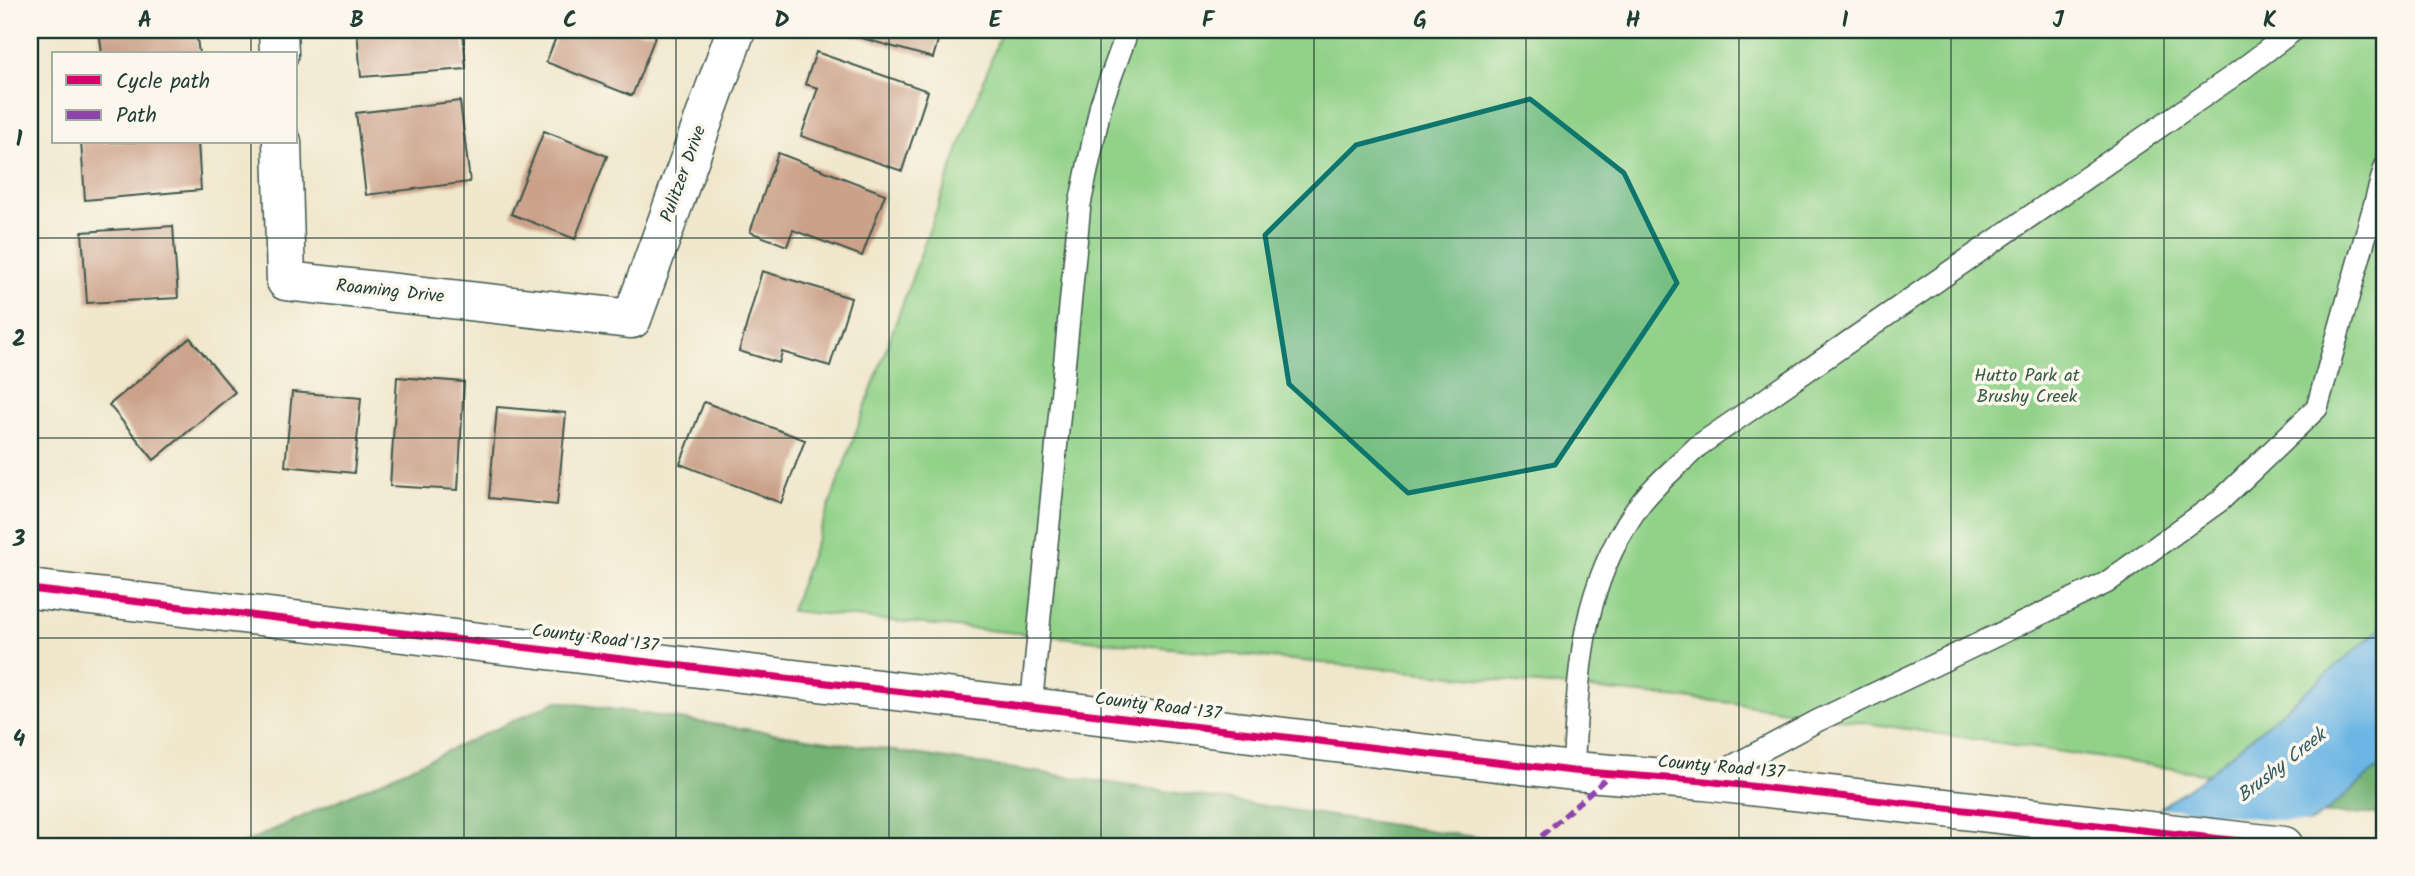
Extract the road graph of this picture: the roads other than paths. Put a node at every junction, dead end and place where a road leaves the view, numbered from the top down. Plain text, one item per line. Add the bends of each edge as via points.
1 (278, 30) edge
2 (736, 30) edge
3 (1128, 30) edge
4 (2294, 30) edge
5 (279, 52) edge
6 (282, 144) edge
7 (2385, 167) edge
8 (632, 319) joint
9 (30, 589) edge
10 (1031, 708) junction
11 (1573, 771) junction
12 (1705, 781) junction
13 (2284, 846) edge

1 - 5 street
2 - 8 street, Pulitzer Drive
3 - 10 lane via 1101,104 1080,204
4 - 11 lane via 1698,446 1636,510 1600,576 1581,642
6 - 8 street, Roaming Drive via 286,281
7 - 12 lane via 2317,408 2221,500 2106,583 1817,721
9 - 10 street, County Road 137
10 - 11 street, County Road 137
11 - 12 street, County Road 137
12 - 13 street, County Road 137

